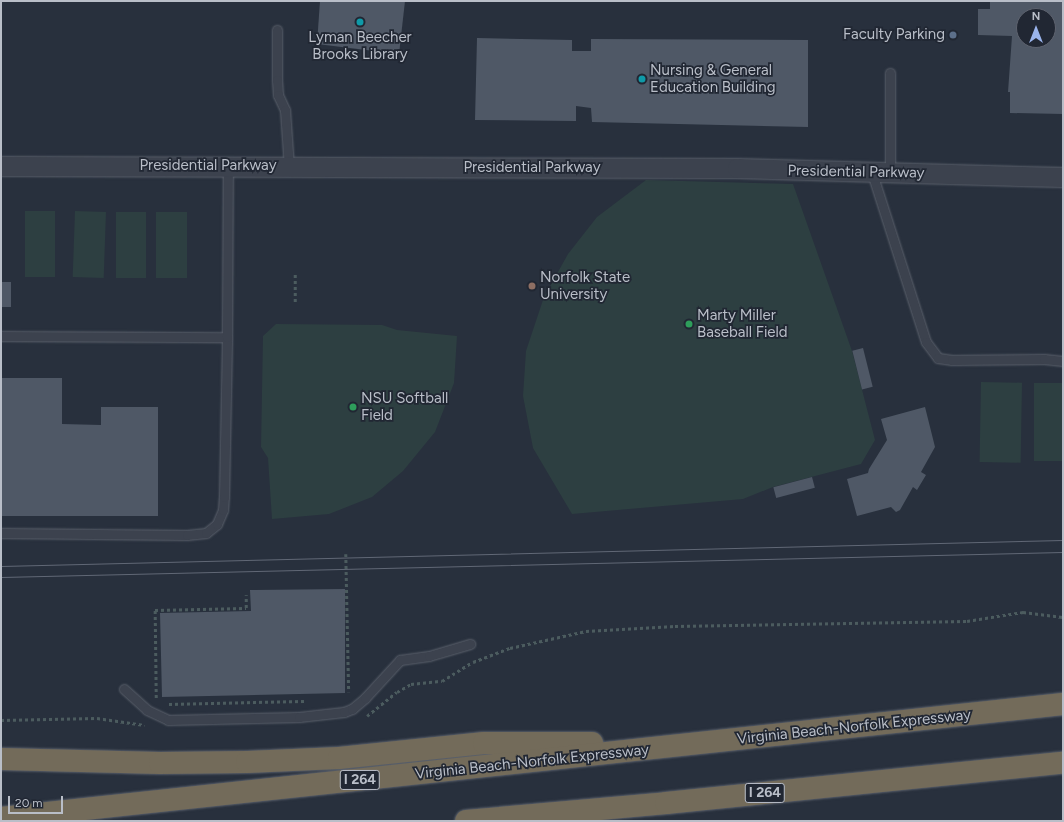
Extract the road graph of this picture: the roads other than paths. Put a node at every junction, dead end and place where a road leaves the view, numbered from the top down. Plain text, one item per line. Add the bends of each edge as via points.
1 (277, 30) dead end
2 (890, 73) dead end
3 (1, 166) edge
4 (228, 166) junction
5 (289, 167) junction
6 (881, 173) junction
7 (1063, 177) edge
8 (1, 336) edge
9 (227, 337) junction
10 (1063, 361) edge
11 (1, 533) edge
12 (470, 644) dead end
13 (124, 689) dead end
14 (1063, 704) edge
15 (719, 742) junction
16 (1, 759) edge
17 (1063, 762) edge
18 (666, 803) junction
19 (1, 818) edge
20 (466, 821) edge
21 (582, 821) edge

1 - 5 lane via 278,95 286,110
2 - 6 lane
3 - 4 street, Presidential Parkway
4 - 5 street, Presidential Parkway
4 - 9 lane
5 - 6 street, Presidential Parkway via 737,168
6 - 7 street, Presidential Parkway
6 - 10 lane via 926,342 938,358
8 - 9 lane
9 - 11 lane via 224,504 220,517 212,528 206,533 187,535
12 - 13 lane via 429,656 400,660 359,704 352,709 336,713 299,717 168,720 147,710
14 - 15 highway, Virginia Beach-Norfolk Expressway / I 264
15 - 16 highway via 484,744 339,758 240,762 160,763
15 - 19 highway, Virginia Beach-Norfolk Expressway / I 264
17 - 18 highway, I 264
18 - 20 highway, I 264
18 - 21 highway

